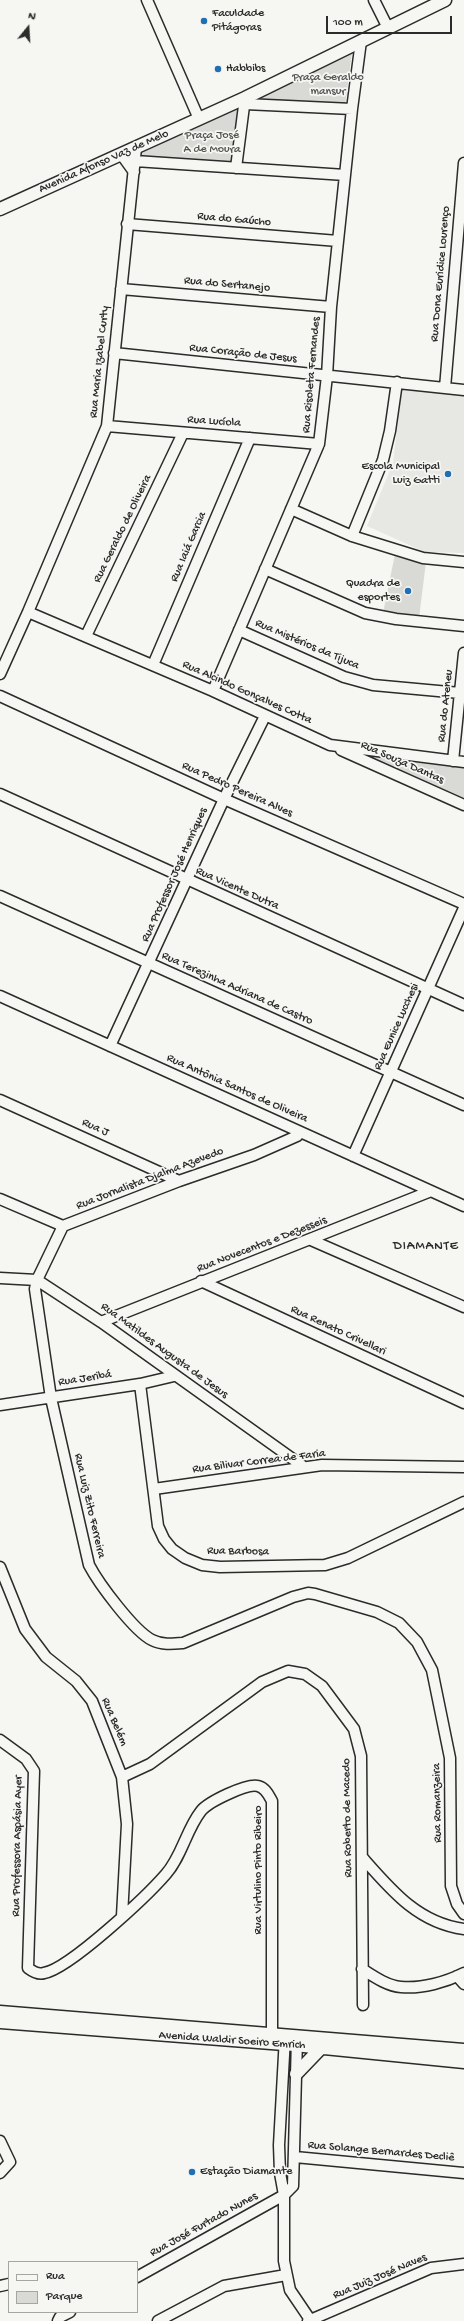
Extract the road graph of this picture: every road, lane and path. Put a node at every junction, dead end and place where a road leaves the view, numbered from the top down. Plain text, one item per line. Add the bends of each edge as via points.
1 (147, 0) edge
2 (374, 0) edge
3 (445, 0) edge
4 (388, 28) junction
5 (361, 41) junction
6 (245, 101) junction
7 (352, 109) junction
8 (199, 119) junction
9 (136, 148) junction
10 (120, 154) junction
11 (136, 161) junction
12 (464, 163) edge
13 (236, 168) junction
14 (134, 172) junction
15 (345, 175) junction
16 (463, 175) edge
17 (0, 209) edge
18 (127, 224) junction
19 (338, 241) junction
20 (121, 289) junction
21 (331, 307) junction
22 (114, 353) junction
23 (327, 376) junction
24 (397, 382) junction
25 (445, 388) junction
26 (464, 390) edge
27 (107, 426) junction
28 (183, 433) junction
29 (250, 438) junction
30 (318, 444) junction
31 (291, 509) junction
32 (352, 536) junction
33 (464, 562) edge
34 (265, 569) junction
35 (28, 612) junction
36 (464, 626) edge
37 (239, 630) junction
38 (86, 636) junction
39 (464, 653) edge
40 (152, 665) junction
41 (0, 674) edge
42 (212, 691) junction
43 (460, 693) junction
44 (0, 696) edge
45 (265, 716) junction
46 (330, 745) junction
47 (453, 761) junction
48 (464, 762) edge
49 (0, 794) edge
50 (224, 799) junction
51 (464, 805) edge
52 (187, 880) junction
53 (0, 896) edge
54 (464, 904) edge
55 (464, 908) edge
56 (149, 964) junction
57 (428, 989) junction
58 (0, 996) edge
59 (464, 1006) edge
60 (110, 1046) junction
61 (391, 1073) junction
62 (0, 1100) edge
63 (464, 1105) edge
64 (300, 1132) junction
65 (353, 1156) junction
66 (179, 1180) junction
67 (432, 1191) junction
68 (0, 1199) edge
69 (464, 1206) edge
70 (63, 1226) junction
71 (311, 1240) junction
72 (0, 1278) edge
73 (37, 1280) junction
74 (201, 1281) junction
75 (464, 1307) edge
76 (100, 1322) junction
77 (174, 1376) junction
78 (140, 1384) junction
79 (52, 1398) junction
80 (464, 1403) edge
81 (0, 1405) edge
82 (304, 1467) junction
83 (464, 1467) edge
84 (154, 1489) junction
85 (464, 1502) edge
86 (0, 1566) edge
87 (315, 1594) joint
88 (1, 1739) edge
89 (122, 1777) junction
90 (362, 1857) junction
91 (464, 1914) edge
92 (122, 1916) junction
93 (464, 1929) edge
94 (28, 1968) joint
95 (362, 1969) junction
96 (460, 1975) edge
97 (464, 1984) edge
98 (363, 2005) dead end
99 (0, 2012) edge
100 (0, 2022) edge
101 (272, 2033) junction
102 (291, 2040) junction
103 (321, 2048) junction
104 (464, 2050) edge
105 (464, 2062) edge
106 (296, 2074) junction
107 (0, 2141) edge
108 (295, 2157) junction
109 (0, 2173) edge
110 (464, 2173) edge
111 (284, 2195) junction
112 (464, 2264) edge
113 (286, 2275) junction
114 (138, 2277) edge
115 (68, 2313) edge
116 (58, 2321) edge
117 (158, 2321) edge
118 (310, 2321) edge

1 - 8 street
2 - 4 street
3 - 4 main road, Avenida Afonso Vaz de Melo
4 - 5 main road, Avenida Afonso Vaz de Melo
5 - 6 main road, Avenida Afonso Vaz de Melo
5 - 7 street, Rua Risoleta Fernandes
6 - 7 street
6 - 8 main road, Avenida Afonso Vaz de Melo
6 - 13 street
7 - 15 street, Rua Risoleta Fernandes
8 - 9 main road, Avenida Afonso Vaz de Melo
9 - 10 main road, Avenida Afonso Vaz de Melo
9 - 11 street, Rua Maria Izabel Curty
10 - 14 street
10 - 17 main road, Avenida Afonso Vaz de Melo
11 - 13 street
11 - 14 street, Rua Maria Izabel Curty
12 - 16 street, Rua Dona Euridice Lourenço
13 - 15 street
14 - 18 street, Rua Maria Izabel Curty
15 - 19 street, Rua Risoleta Fernandes
16 - 25 street, Rua Dona Euridice Lourenço
18 - 19 street, Rua do Gaúcho
18 - 20 street, Rua Maria Izabel Curty
19 - 21 street, Rua Risoleta Fernandes
20 - 21 street, Rua do Sertanejo
20 - 22 street, Rua Maria Izabel Curty
21 - 23 street, Rua Risoleta Fernandes
22 - 23 street, Rua Coração de Jesus
22 - 27 street, Rua Maria Izabel Curty
23 - 24 street, Rua Coração de Jesus
23 - 30 street, Rua Risoleta Fernandes
24 - 25 street, Rua Coração de Jesus
24 - 32 street via 383,460
25 - 26 street, Rua Coração de Jesus
27 - 28 street, Rua Lucíola
27 - 35 street, Rua Maria Izabel Curty
28 - 29 street, Rua Lucíola
28 - 38 street, Rua Geraldo de Oliveira
29 - 30 street, Rua Lucíola
29 - 40 street, Rua Iaiá Garcia
30 - 31 street, Rua Risoleta Fernandes
31 - 32 street
31 - 34 street, Rua Risoleta Fernandes
32 - 33 street via 423,558
34 - 36 street via 365,613
34 - 37 street, Rua Risoleta Fernandes
35 - 38 street, Rua Alcindo Gonçalves Cotta
35 - 41 street, Rua Maria Izabel Curty
37 - 42 street, Rua Risoleta Fernandes
37 - 43 street, Rua Mistérios da Tijuca via 344,677 373,685
38 - 40 street, Rua Alcindo Gonçalves Cotta
39 - 43 street, Rua do Ateneu
40 - 42 street, Rua Alcindo Gonçalves Cotta
42 - 45 street, Rua Alcindo Gonçalves Cotta
43 - 47 street, Rua do Ateneu
44 - 50 street, Rua Pedro Pereira Alves
45 - 46 street, Rua Alcindo Gonçalves Cotta
45 - 50 street, Rua Professor José Henriques
46 - 47 street, Rua Alcindo Gonçalves Cotta
46 - 51 street, Rua Souza Dantas
47 - 48 street, Rua Alcindo Gonçalves Cotta
49 - 52 street, Rua Vicente Dutra
50 - 52 street, Rua Professor José Henriques
50 - 54 street, Rua Pedro Pereira Alves
52 - 56 street, Rua Professor José Henriques
52 - 57 street, Rua Vicente Dutra
53 - 56 street, Rua Terezinha Adriana de Castro
55 - 57 street, Rua Eunice Lucchesi
56 - 60 street, Rua Professor José Henriques
56 - 61 street, Rua Terezinha Adriana de Castro
57 - 59 street, Rua Vicente Dutra
57 - 61 street, Rua Eunice Lucchesi
58 - 60 street, Rua Antônia Santos de Oliveira
60 - 64 street, Rua Antônia Santos de Oliveira
61 - 63 street, Rua Terezinha Adriana de Castro
61 - 65 street, Rua Eunice Lucchesi
62 - 66 street, Rua J
64 - 65 street, Rua Antônia Santos de Oliveira
64 - 66 street, Rua Jornalista Djalma Azevedo via 297,1136 254,1155
65 - 67 street, Rua Antônia Santos de Oliveira
66 - 70 street, Rua Jornalista Djalma Azevedo
67 - 69 street, Rua Antônia Santos de Oliveira
67 - 71 street, Rua Novecentos e Dezesseis
68 - 70 street
70 - 73 street
71 - 74 street, Rua Novecentos e Dezesseis
71 - 75 street
72 - 73 street
73 - 76 street, Rua Matildes Augusta de Jesus
73 - 79 street, Rua Luiz Zito Ferreira via 35,1289
74 - 76 street, Rua Novecentos e Dezesseis
74 - 80 street, Rua Renato Crivellari
76 - 77 street, Rua Matildes Augusta de Jesus
77 - 78 street, Rua Jeribá
77 - 82 street, Rua Matildes Augusta de Jesus
78 - 79 street, Rua Jeribá
78 - 84 street, Rua Barbosa
79 - 81 street, Rua Jeribá
79 - 87 street, Rua Luiz Zito Ferreira via 89,1565 94,1576 116,1603 151,1640 168,1644 182,1643 293,1597
82 - 83 street, Rua Bilivar Correa de Faria
82 - 84 street, Rua Bilivar Correa de Faria
84 - 85 street, Rua Barbosa via 154,1509 158,1526 172,1549 185,1558 220,1567 325,1565 348,1558
86 - 89 street, Rua Belém via 25,1629 46,1657 76,1681 92,1701
87 - 91 street, Rua Romanzeira via 355,1604 400,1623 417,1642 432,1670 450,1758 451,1886 457,1904
88 - 94 street, Rua Professora Aspásia Ayer via 26,1759 34,1771
89 - 90 street, Rua Roberto de Macedo via 150,1764 262,1682 288,1671 305,1674 322,1686 354,1729 361,1756
89 - 92 street, Rua Belém via 127,1824
90 - 93 street via 391,1889 418,1912 446,1926
90 - 95 street, Rua Roberto de Macedo
92 - 94 street, Rua Virtulino Pinto Ribeiro via 58,1968 43,1974
92 - 101 street, Rua Virtulino Pinto Ribeiro via 166,1874 202,1809 246,1787 258,1786 266,1791 272,1801
95 - 96 street via 401,1987 426,1986
95 - 98 street, Rua Roberto de Macedo
96 - 97 street
99 - 101 main road, Avenida Waldir Soeiro Emrich
100 - 102 main road, Avenida Waldir Soeiro Emrich
101 - 102 main road, Avenida Waldir Soeiro Emrich
102 - 103 main road, Avenida Waldir Soeiro Emrich
102 - 104 main road, Avenida Waldir Soeiro Emrich
102 - 106 street
102 - 111 street via 279,2145
103 - 105 main road, Avenida Waldir Soeiro Emrich
103 - 106 main road
106 - 108 street
107 - 109 street via 10,2162
108 - 110 street, Rua Solange Bernardes Decliê
108 - 111 street via 293,2186
111 - 113 street
111 - 114 street, Rua José Furtado Nunes
112 - 118 street, Rua Juiz José Naves via 431,2268
113 - 117 street via 224,2286
113 - 118 street via 290,2290
115 - 116 street

